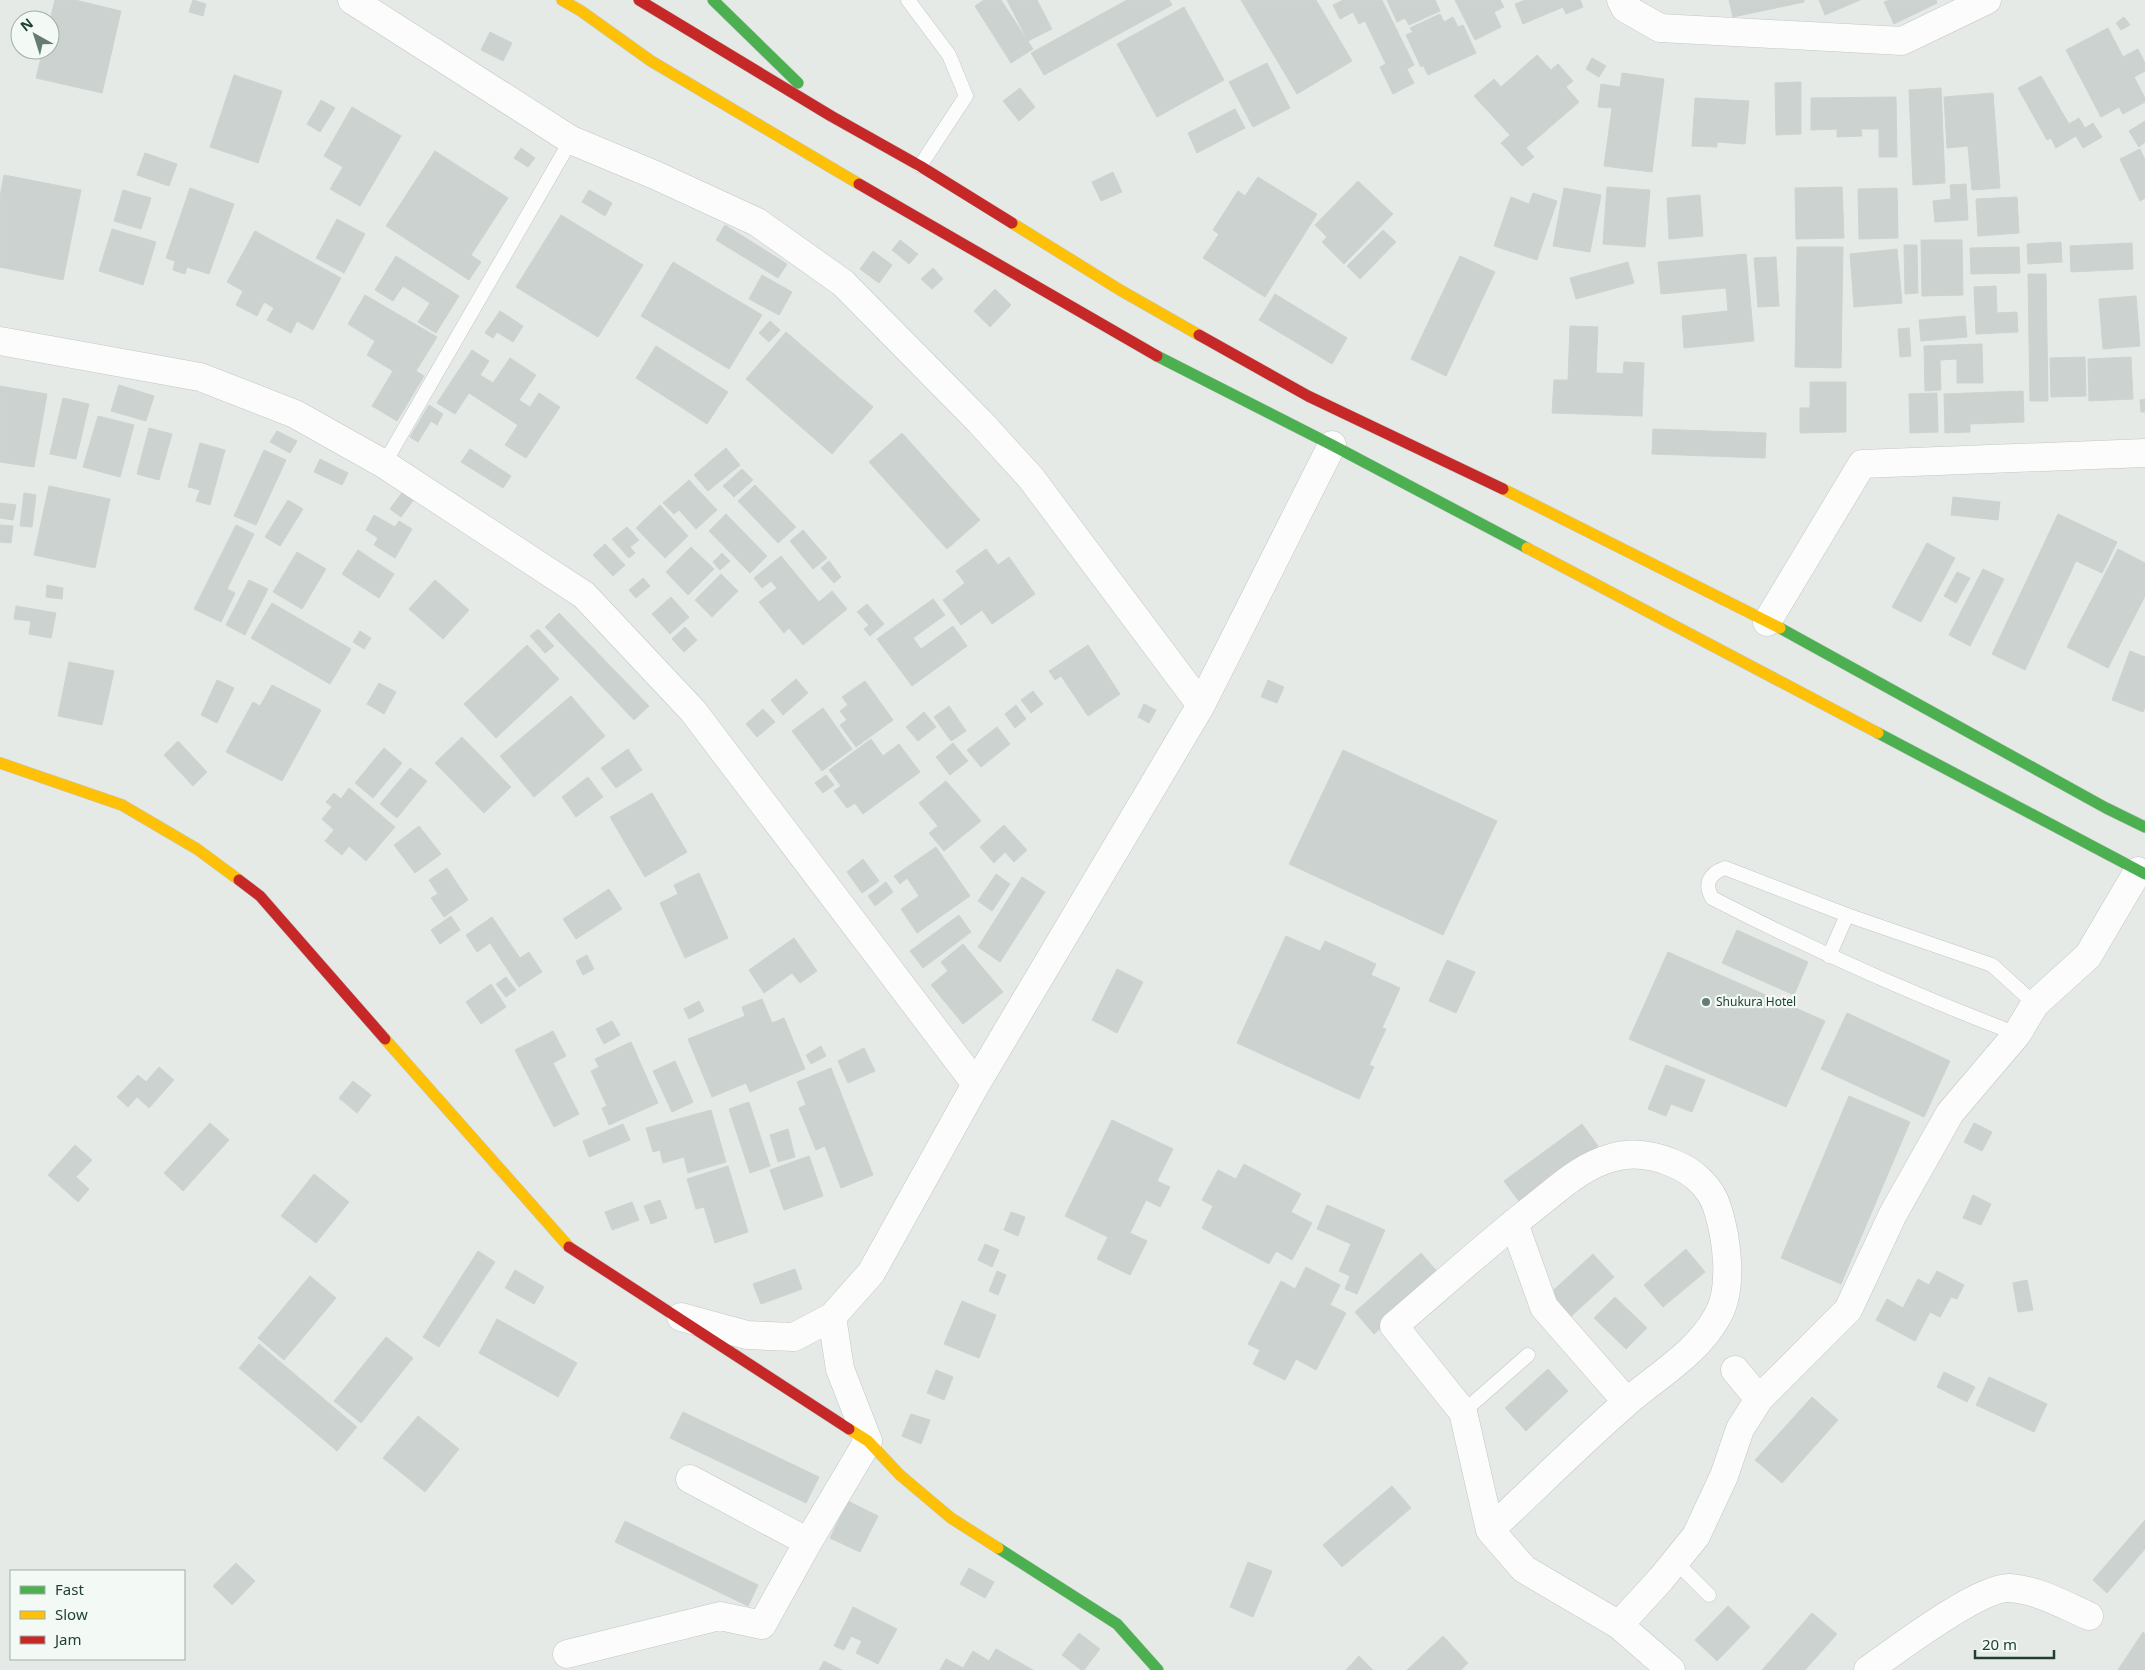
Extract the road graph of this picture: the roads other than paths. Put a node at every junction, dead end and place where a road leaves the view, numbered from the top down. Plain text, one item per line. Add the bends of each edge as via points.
1 (352, 0) edge
2 (562, 0) edge
3 (639, 0) edge
4 (713, 0) edge
5 (908, 0) edge
6 (1621, 0) edge
7 (1988, 0) edge
8 (831, 116) junction
9 (571, 140) junction
10 (920, 166) junction
11 (0, 341) edge
12 (1332, 446) junction
13 (2145, 453) edge
14 (384, 464) junction
15 (1767, 622) junction
16 (1200, 705) junction
17 (0, 764) edge
18 (2145, 827) edge
19 (2141, 873) edge
20 (1847, 914) junction
21 (1829, 956) junction
22 (2034, 1004) junction
23 (2017, 1034) junction
24 (976, 1084) junction
25 (1514, 1223) junction
26 (670, 1314) junction
27 (832, 1317) junction
28 (1528, 1355) dead end
29 (1735, 1370) dead end
30 (1760, 1399) junction
31 (1627, 1402) junction
32 (1463, 1412) junction
33 (868, 1441) junction
34 (690, 1479) dead end
35 (1490, 1530) junction
36 (808, 1542) junction
37 (1676, 1562) junction
38 (1709, 1596) dead end
39 (2089, 1616) dead end
40 (1619, 1626) junction
41 (567, 1654) dead end
42 (1158, 1670) edge
43 (1671, 1670) edge
44 (1868, 1670) edge

1 - 9 street
2 - 12 main road via 651,61 989,262 1177,368
3 - 8 main road
4 - 8 main road
5 - 10 lane via 949,55 966,96
6 - 7 street via 1625,8 1660,28 1902,42
8 - 10 main road
9 - 14 lane
9 - 16 street via 757,222 843,283 1031,478
10 - 15 main road via 1120,290 1308,396 1554,513
11 - 14 street via 200,377 295,414
12 - 16 street
12 - 19 main road
13 - 15 street via 1862,464
14 - 24 street via 584,595 693,711
15 - 18 main road
16 - 24 street
17 - 26 main road via 122,805 197,849 260,896 566,1245
19 - 22 street via 2088,956
20 - 21 lane
20 - 21 lane via 1725,868 1714,872 1708,881 1712,898
20 - 22 lane via 1992,965
21 - 23 lane
22 - 23 street
23 - 30 street via 1950,1113 1893,1214 1848,1310
24 - 27 street via 870,1273
25 - 31 street via 1544,1307
25 - 31 street via 1583,1170 1627,1154 1645,1154 1680,1166 1704,1184 1711,1194 1724,1242 1727,1282 1723,1306 1698,1342
25 - 32 street via 1394,1326
26 - 27 street via 747,1335 776,1336 794,1336
26 - 33 main road
27 - 33 street via 840,1369
28 - 32 lane
29 - 30 street
30 - 37 street via 1740,1429 1724,1476 1696,1536
31 - 35 street
32 - 35 street
33 - 36 street
33 - 42 main road via 900,1475 951,1518 1117,1624
34 - 36 street
35 - 40 street via 1524,1569
36 - 41 street via 762,1625 720,1616
37 - 38 lane
37 - 40 street
39 - 44 street via 2041,1594 2008,1588 1981,1596 1947,1615
40 - 43 street

